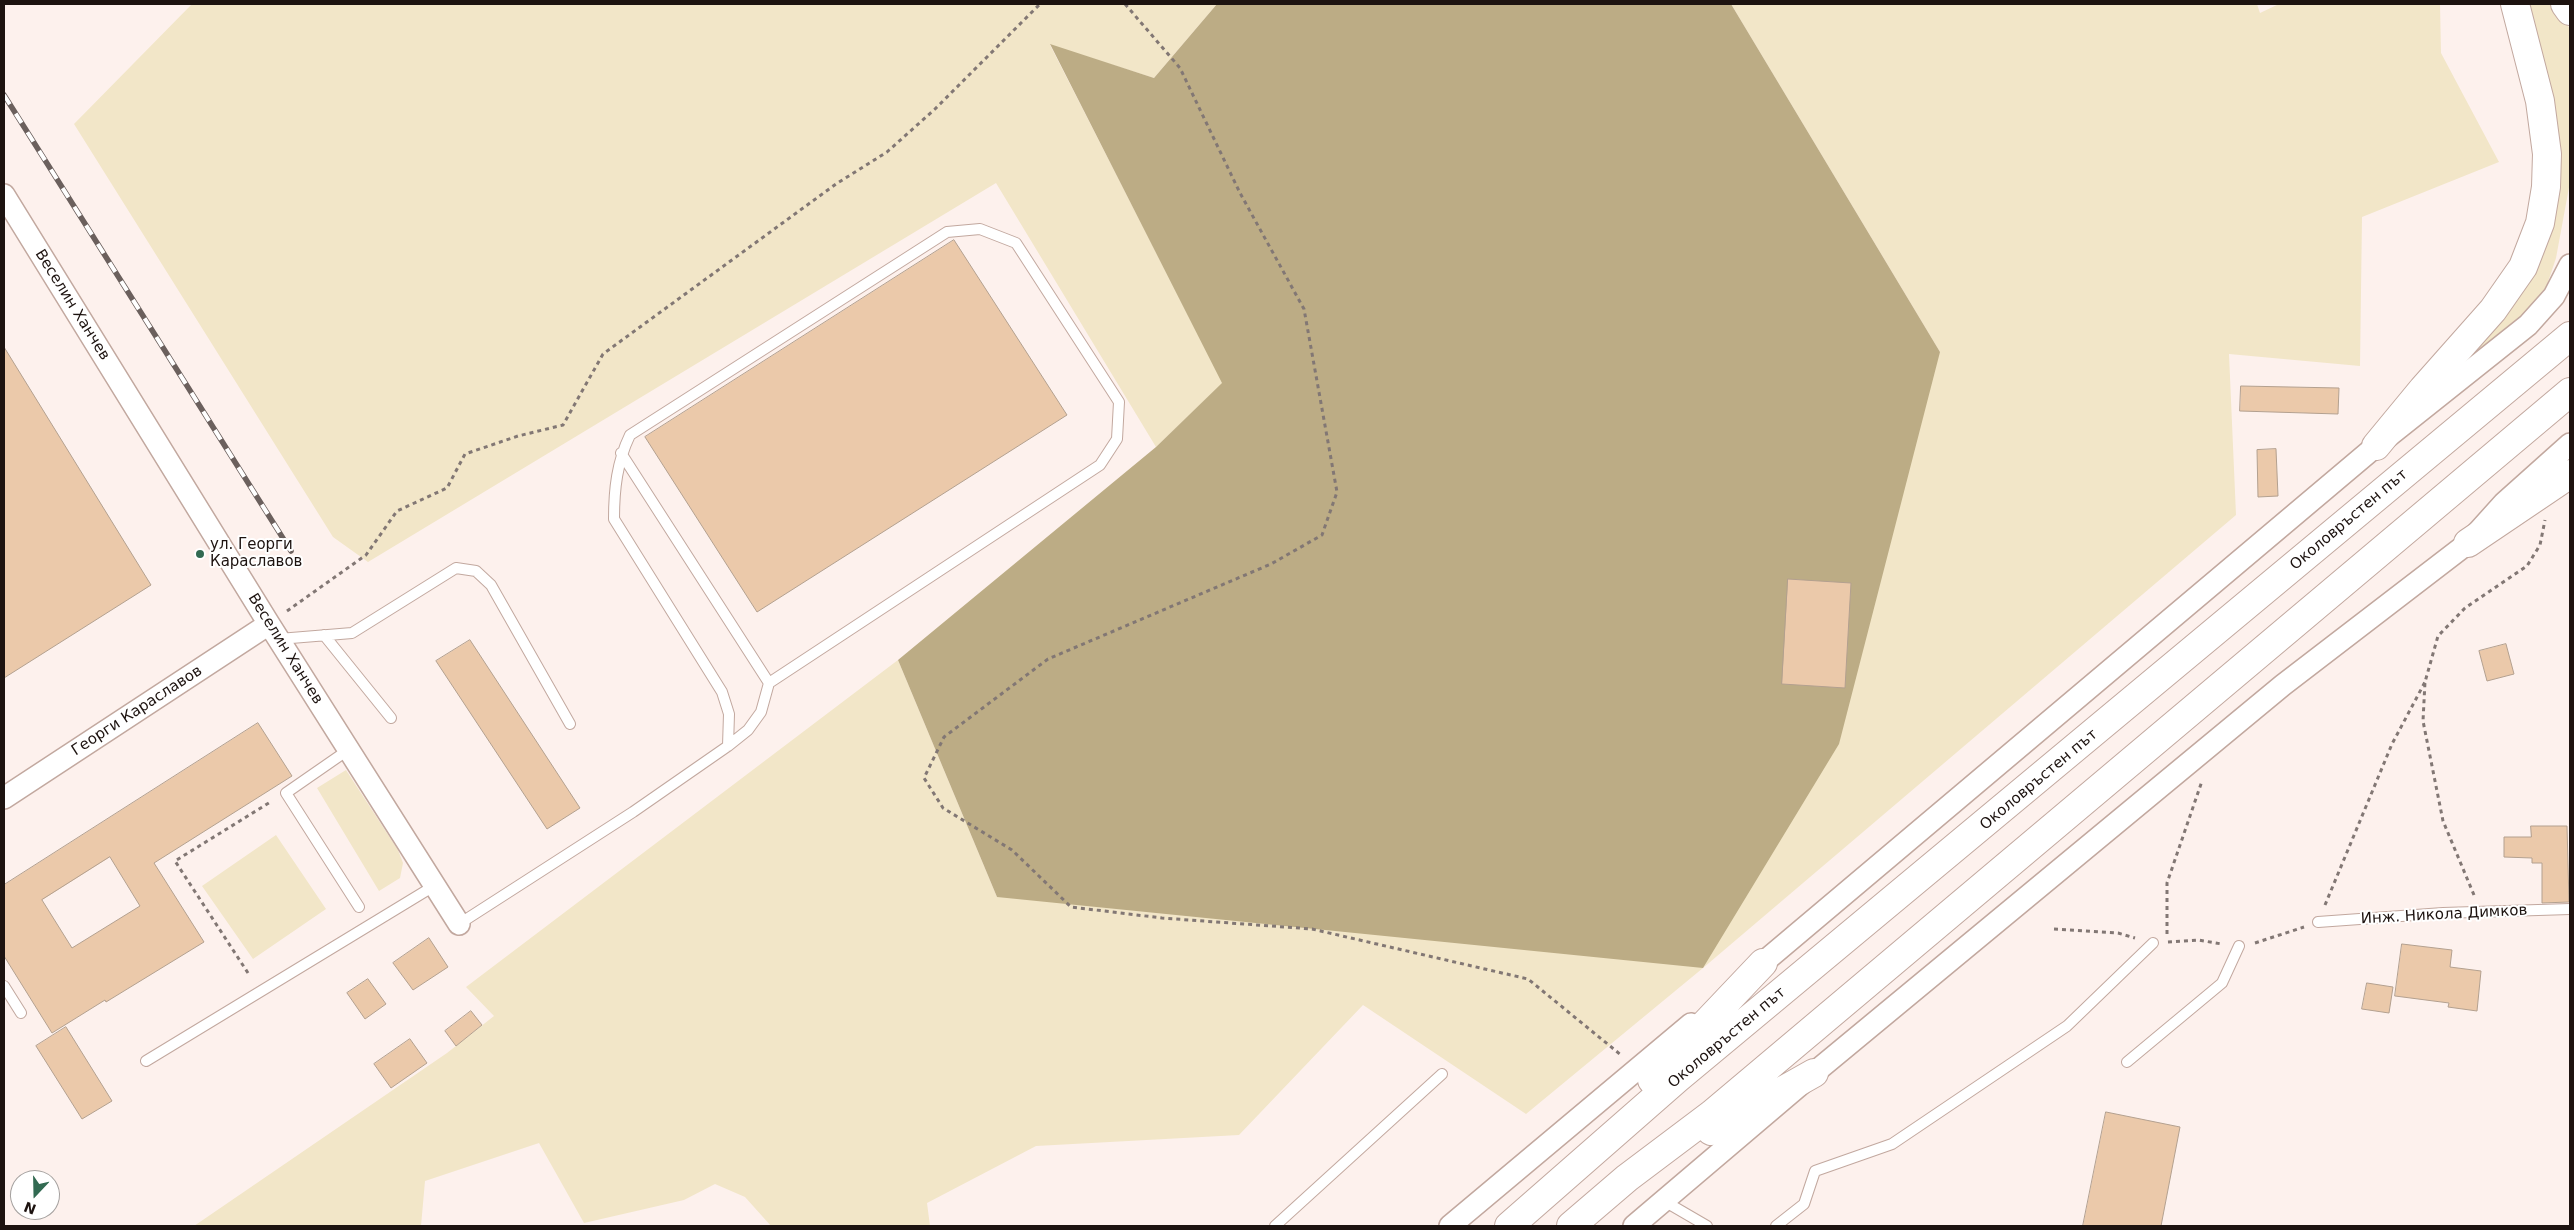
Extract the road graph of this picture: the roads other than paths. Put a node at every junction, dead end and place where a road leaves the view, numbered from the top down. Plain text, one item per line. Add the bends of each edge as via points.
1 (2515, 4) edge
2 (2565, 4) edge
3 (2570, 11) edge
4 (4, 195) edge
5 (2570, 265) edge
6 (2570, 336) edge
7 (2570, 392) edge
8 (2570, 444) edge
9 (2376, 446) junction
10 (621, 453) junction
11 (2570, 474) edge
12 (2468, 543) junction
13 (274, 632) junction
14 (324, 635) junction
15 (769, 683) junction
16 (391, 718) dead end
17 (570, 724) dead end
18 (728, 746) junction
19 (348, 750) junction
20 (4, 798) edge
21 (434, 886) junction
22 (359, 907) dead end
23 (2570, 910) edge
24 (2318, 922) road end
25 (459, 924) joint
26 (2153, 943) road end
27 (2239, 946) road end
28 (1763, 963) junction
29 (4, 986) edge
30 (21, 1013) dead end
31 (146, 1061) dead end
32 (2127, 1062) dead end
33 (1814, 1073) junction
34 (1442, 1074) dead end
35 (1627, 1178) junction
36 (1664, 1201) junction
37 (1532, 1207) junction
38 (1276, 1226) edge
39 (1450, 1226) edge
40 (1509, 1226) edge
41 (1571, 1226) edge
42 (1634, 1226) edge
43 (1707, 1226) edge
44 (1776, 1226) edge

1 - 9 main road via 2540,101 2547,154 2540,223 2523,267 2493,310
2 - 3 main road
4 - 13 street, Веселин Ханчев
5 - 9 street via 2554,296 2528,325
6 - 37 main road, Околовръстен път via 1678,1078
7 - 35 main road via 1712,1114
8 - 12 street via 2504,503
9 - 28 street
10 - 15 lane
10 - 15 lane via 630,434 947,232 980,229 1016,243 1114,394 1119,402 1118,439 1100,465
10 - 18 lane via 614,492 614,519 722,692 729,714
11 - 12 main road
12 - 33 street via 2283,685
13 - 14 lane
13 - 19 street, Веселин Ханчев
13 - 20 street, Георги Караславов
14 - 16 lane
14 - 17 lane via 352,632 456,568 476,570 490,585
15 - 18 lane via 761,712 748,730
18 - 25 lane via 633,812
19 - 21 street, Веселин Ханчев
19 - 22 lane via 286,793
21 - 25 street, Веселин Ханчев
21 - 31 lane
23 - 24 lane, Инж. Никола Димков
26 - 44 lane via 2067,1026 1892,1144 1815,1171 1804,1204
27 - 32 lane via 2222,983
28 - 37 main road
28 - 39 street
29 - 30 lane
33 - 35 main road
33 - 36 street
34 - 38 lane
35 - 41 main road
36 - 42 street
36 - 43 lane
37 - 40 main road, Околовръстен път

